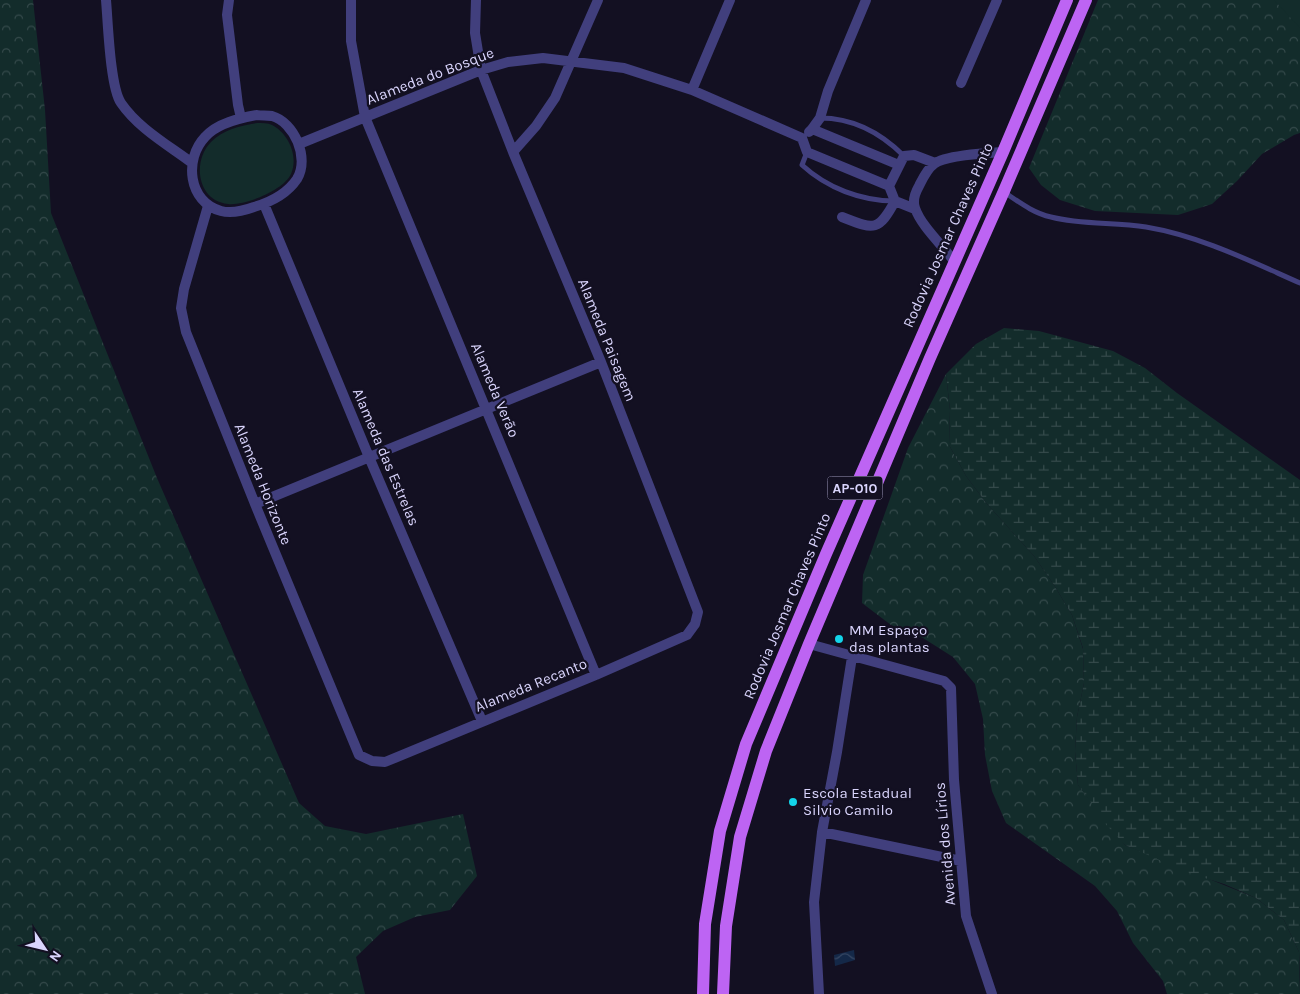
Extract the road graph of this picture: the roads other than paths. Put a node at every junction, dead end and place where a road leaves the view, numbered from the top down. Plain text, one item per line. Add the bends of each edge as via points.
1 (106, 0) edge
2 (228, 0) edge
3 (351, 0) edge
4 (476, 0) edge
5 (598, 0) edge
6 (730, 0) edge
7 (866, 0) edge
8 (996, 0) edge
9 (1067, 0) edge
10 (1086, 0) edge
11 (572, 61) junction
12 (480, 70) junction
13 (961, 83) dead end
14 (692, 90) junction
15 (365, 117) junction
16 (242, 118) junction
17 (820, 118) junction
18 (812, 129) junction
19 (802, 138) junction
20 (299, 144) junction
21 (513, 152) junction
22 (807, 152) junction
23 (1003, 152) junction
24 (902, 160) junction
25 (935, 162) junction
26 (192, 163) junction
27 (889, 186) junction
28 (1004, 192) junction
29 (895, 201) junction
30 (264, 204) junction
31 (208, 206) junction
32 (915, 209) junction
33 (842, 217) dead end
34 (954, 261) junction
35 (1300, 283) edge
36 (601, 362) junction
37 (486, 409) junction
38 (369, 457) junction
39 (255, 504) junction
40 (826, 554) junction
41 (845, 562) junction
42 (696, 624) joint
43 (809, 644) junction
44 (852, 657) junction
45 (596, 675) junction
46 (482, 722) junction
47 (372, 761) joint
48 (822, 832) junction
49 (961, 861) junction
50 (702, 994) edge
51 (722, 994) edge
52 (819, 994) edge
53 (992, 994) edge

1 - 26 street via 114,78 120,101 136,121
2 - 16 street via 230,42
3 - 15 street, Alameda Verão via 351,42
4 - 12 street, Alameda Paisagem
5 - 11 street
6 - 14 street
7 - 17 street
8 - 13 street
9 - 23 main road, Rodovia Josmar Chaves Pinto / AP-010
10 - 28 main road, AP-010
11 - 12 street, Alameda do Bosque via 543,58 508,62
11 - 14 street, Alameda do Bosque via 624,68
11 - 21 street via 555,98
12 - 15 street, Alameda do Bosque
12 - 21 street, Alameda Paisagem
14 - 19 street, Alameda do Bosque
15 - 20 street, Alameda do Bosque
15 - 37 street, Alameda Verão
16 - 20 street via 272,116 288,125
16 - 26 street via 205,136
17 - 18 street
17 - 24 lane via 835,118 867,128 890,141
18 - 19 street
18 - 24 street
19 - 22 street
20 - 30 street via 302,160 299,176 290,189
21 - 36 street, Alameda Paisagem
22 - 27 street
22 - 29 lane via 802,165 829,184 869,199
23 - 25 street
23 - 34 main road, Rodovia Josmar Chaves Pinto / AP-010
24 - 25 street via 914,155
24 - 27 street
25 - 32 street via 918,189 913,201
26 - 31 street via 191,176 197,192
27 - 29 street
28 - 35 lane via 1026,207 1050,217 1093,224 1146,227 1203,241
28 - 41 main road, AP-010
29 - 32 street
29 - 33 street via 887,217 874,226
30 - 31 street via 230,213
30 - 38 street, Alameda das Estrelas
31 - 39 street, Alameda Horizonte via 181,308 186,332
32 - 34 street
34 - 40 main road, Rodovia Josmar Chaves Pinto / AP-010
36 - 37 street
36 - 42 street, Alameda Paisagem via 698,612
37 - 38 street
37 - 45 street, Alameda Verão
38 - 39 street
38 - 46 street, Alameda das Estrelas
39 - 47 street, Alameda Horizonte via 359,755
40 - 41 main road
40 - 50 main road, Rodovia Josmar Chaves Pinto / AP-010 via 746,744 720,832 705,924
41 - 43 main road, AP-010
42 - 45 street, Alameda Recanto via 687,635
43 - 44 street
43 - 51 main road, AP-010 via 766,751 740,837 726,926
44 - 48 street
44 - 49 street, Avenida dos Lírios via 944,681 951,688
45 - 46 street, Alameda Recanto
46 - 47 street, Alameda Recanto via 385,762
48 - 49 street
48 - 52 street via 814,902
49 - 53 street, Avenida dos Lírios via 966,916

